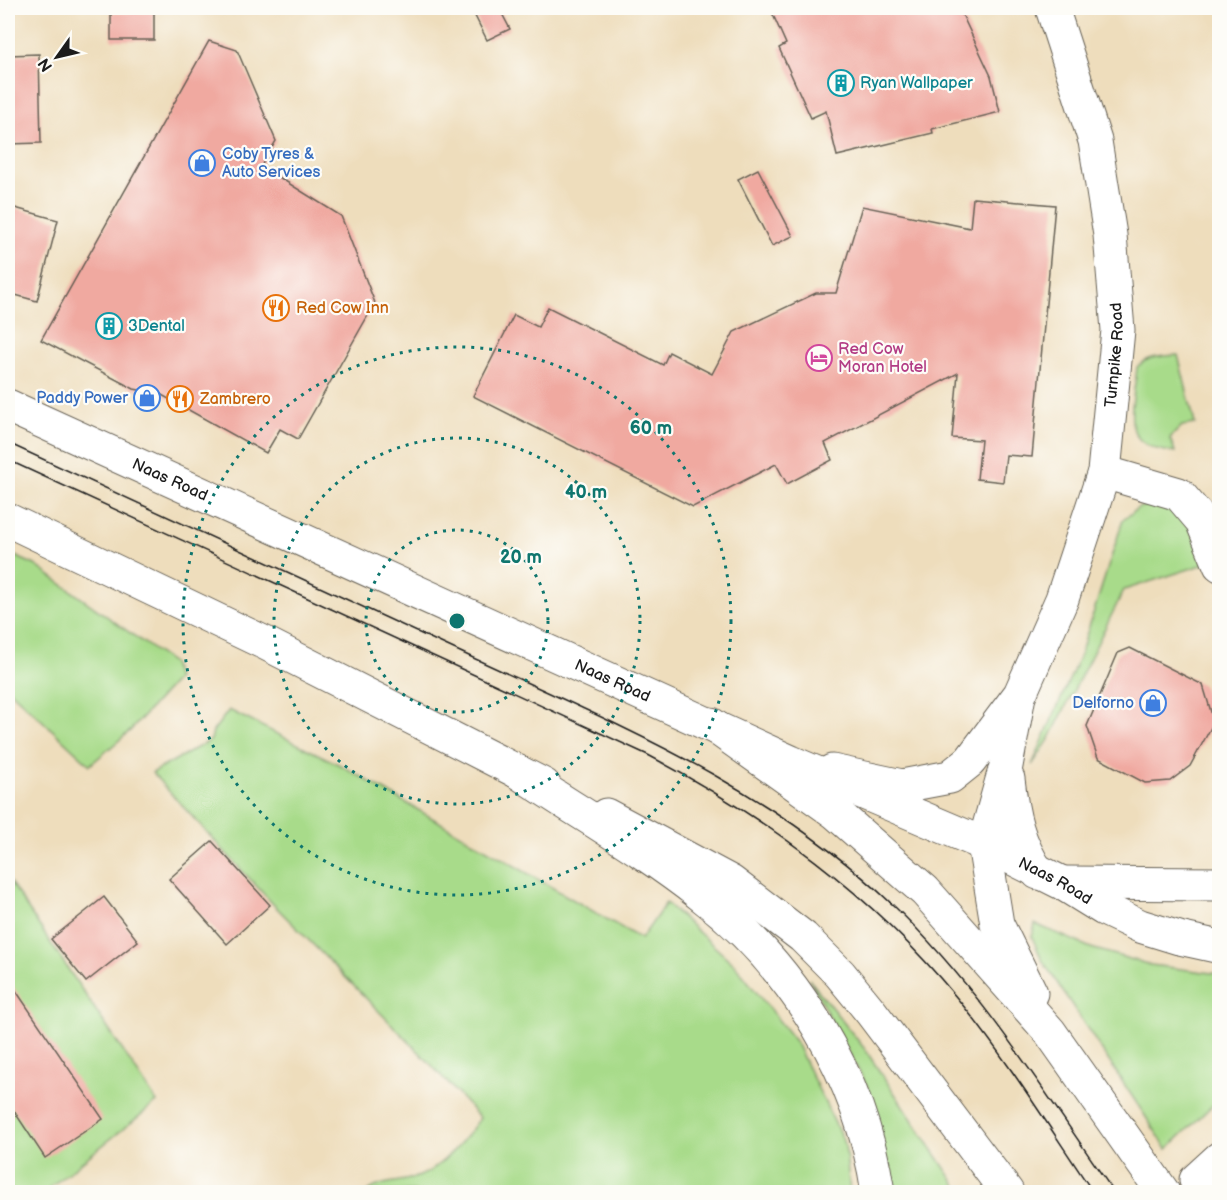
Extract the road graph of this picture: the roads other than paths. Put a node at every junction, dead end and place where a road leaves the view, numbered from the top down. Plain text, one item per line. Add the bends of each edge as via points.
1 (1052, 8) edge
2 (8, 406) edge
3 (1104, 472) junction
4 (8, 520) edge
5 (1220, 565) edge
6 (1020, 694) junction
7 (711, 724) junction
8 (791, 762) junction
9 (1006, 766) junction
10 (518, 772) junction
11 (984, 844) junction
12 (1050, 878) junction
13 (1220, 885) edge
14 (1220, 947) edge
15 (1050, 1032) junction
16 (1220, 1158) edge
17 (1196, 1180) dead end
18 (878, 1192) edge
19 (1007, 1192) edge
20 (1163, 1192) edge

1 - 3 main road, Turnpike Road via 1095,141 1110,236 1118,330
2 - 7 main road, Naas Road
3 - 5 main road via 1179,494 1202,521
3 - 6 main road, Turnpike Road via 1062,599
4 - 10 main road via 265,643
6 - 8 main road via 970,761 950,777 902,786
6 - 9 main road
7 - 8 main road, Naas Road
7 - 15 main road via 880,849 925,891
8 - 11 main road, Naas Road
9 - 11 main road
9 - 12 main road via 1020,843
10 - 18 main road via 640,849 702,895 777,969 839,1061 864,1129
10 - 19 main road via 731,882 803,937 871,1012
11 - 12 main road, Naas Road
11 - 15 main road via 997,924
12 - 13 main road
12 - 14 main road, Naas Road via 1140,926
15 - 20 main road
16 - 17 main road

